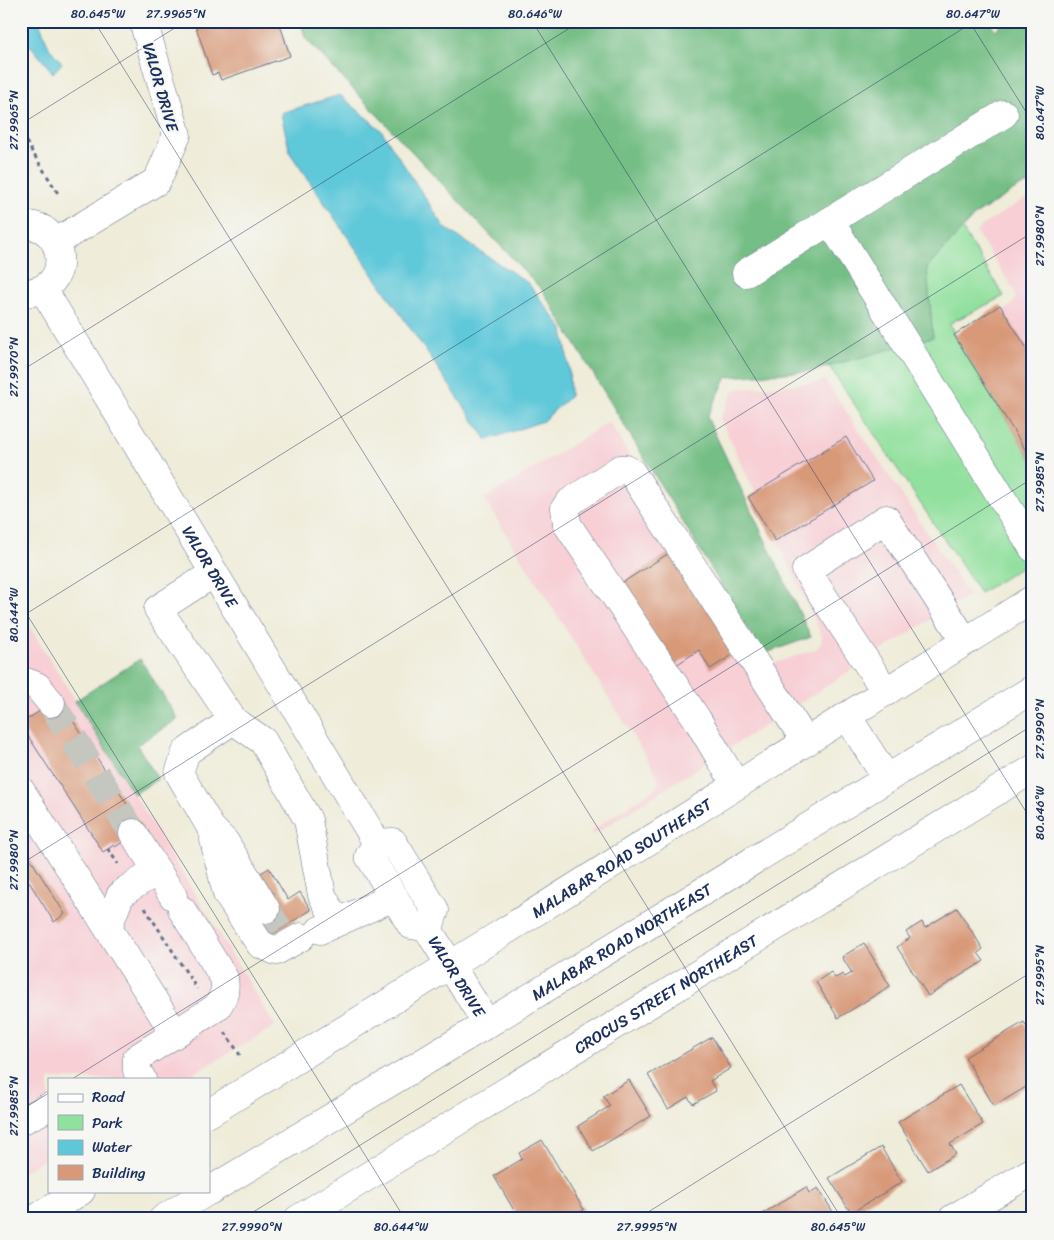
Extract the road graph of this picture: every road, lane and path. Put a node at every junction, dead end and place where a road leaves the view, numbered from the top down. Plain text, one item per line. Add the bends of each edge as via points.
1 (143, 21) edge
2 (1004, 114) dead end
3 (21, 138) edge
4 (59, 195) dead end
5 (830, 221) junction
6 (21, 226) edge
7 (56, 242) junction
8 (746, 273) dead end
9 (32, 291) edge
10 (1033, 548) edge
11 (214, 573) junction
12 (1033, 599) edge
13 (965, 641) junction
14 (21, 680) edge
15 (1033, 689) edge
16 (886, 692) junction
17 (51, 703) tunnel mouth
18 (847, 716) junction
19 (233, 720) junction
20 (806, 742) junction
21 (1033, 769) edge
22 (887, 779) junction
23 (736, 785) junction
24 (21, 791) edge
25 (212, 828) junction
26 (133, 833) tunnel mouth
27 (377, 843) junction
28 (108, 849) dead end
29 (120, 869) dead end
30 (157, 871) junction
31 (394, 897) junction
32 (142, 904) dead end
33 (338, 922) junction
34 (282, 925) junction
35 (108, 927) junction
36 (429, 928) junction
37 (451, 964) junction
38 (199, 992) dead end
39 (487, 1024) junction
40 (222, 1026) dead end
41 (175, 1034) junction
42 (240, 1055) dead end
43 (132, 1076) edge
44 (48, 1108) edge
45 (210, 1112) edge
46 (21, 1121) edge
47 (1033, 1171) edge
48 (210, 1190) edge
49 (79, 1192) edge
50 (207, 1192) edge
51 (36, 1219) edge
52 (162, 1219) edge
53 (298, 1219) edge
54 (952, 1219) edge

1 - 7 street, VALOR DRIVE via 177,135 157,181
2 - 5 street
3 - 4 path
5 - 8 street
5 - 10 street
6 - 7 street via 45,231
7 - 9 street, VALOR DRIVE via 60,260 58,272 52,282
9 - 11 street, VALOR DRIVE
11 - 19 street via 158,609
11 - 27 street, VALOR DRIVE
12 - 13 street, MALABAR ROAD SOUTHEAST
13 - 16 street, MALABAR ROAD SOUTHEAST
13 - 16 street via 886,519 806,570
14 - 17 street via 37,686
15 - 22 street, MALABAR ROAD NORTHEAST
16 - 18 street, MALABAR ROAD SOUTHEAST
18 - 20 street, MALABAR ROAD SOUTHEAST
18 - 22 street
19 - 25 street via 186,752 179,772
19 - 33 street via 263,741 308,820 322,895
20 - 23 street, MALABAR ROAD SOUTHEAST
20 - 23 street via 632,473 620,469 570,502 565,508 567,524
21 - 53 street, CROCUS STREET NORTHEAST
22 - 39 street, MALABAR ROAD NORTHEAST
23 - 37 street, MALABAR ROAD SOUTHEAST
24 - 35 street
25 - 34 street
25 - 34 street via 227,894 260,944 276,951
26 - 30 street
27 - 31 street, VALOR DRIVE via 369,856
27 - 36 street, VALOR DRIVE via 393,842 435,910
28 - 29 path
30 - 35 street via 120,896
30 - 41 street via 224,978 226,989 218,1008
31 - 33 street
31 - 36 street, VALOR DRIVE via 411,925
32 - 38 path
33 - 34 street
35 - 41 street
36 - 37 street, VALOR DRIVE
37 - 39 street, VALOR DRIVE
37 - 45 street, MALABAR ROAD SOUTHEAST
39 - 48 street, MALABAR ROAD NORTHEAST
40 - 42 path
41 - 43 street via 137,1058
44 - 46 street
47 - 54 street
49 - 51 street
50 - 52 street, MALABAR ROAD NORTHEAST

